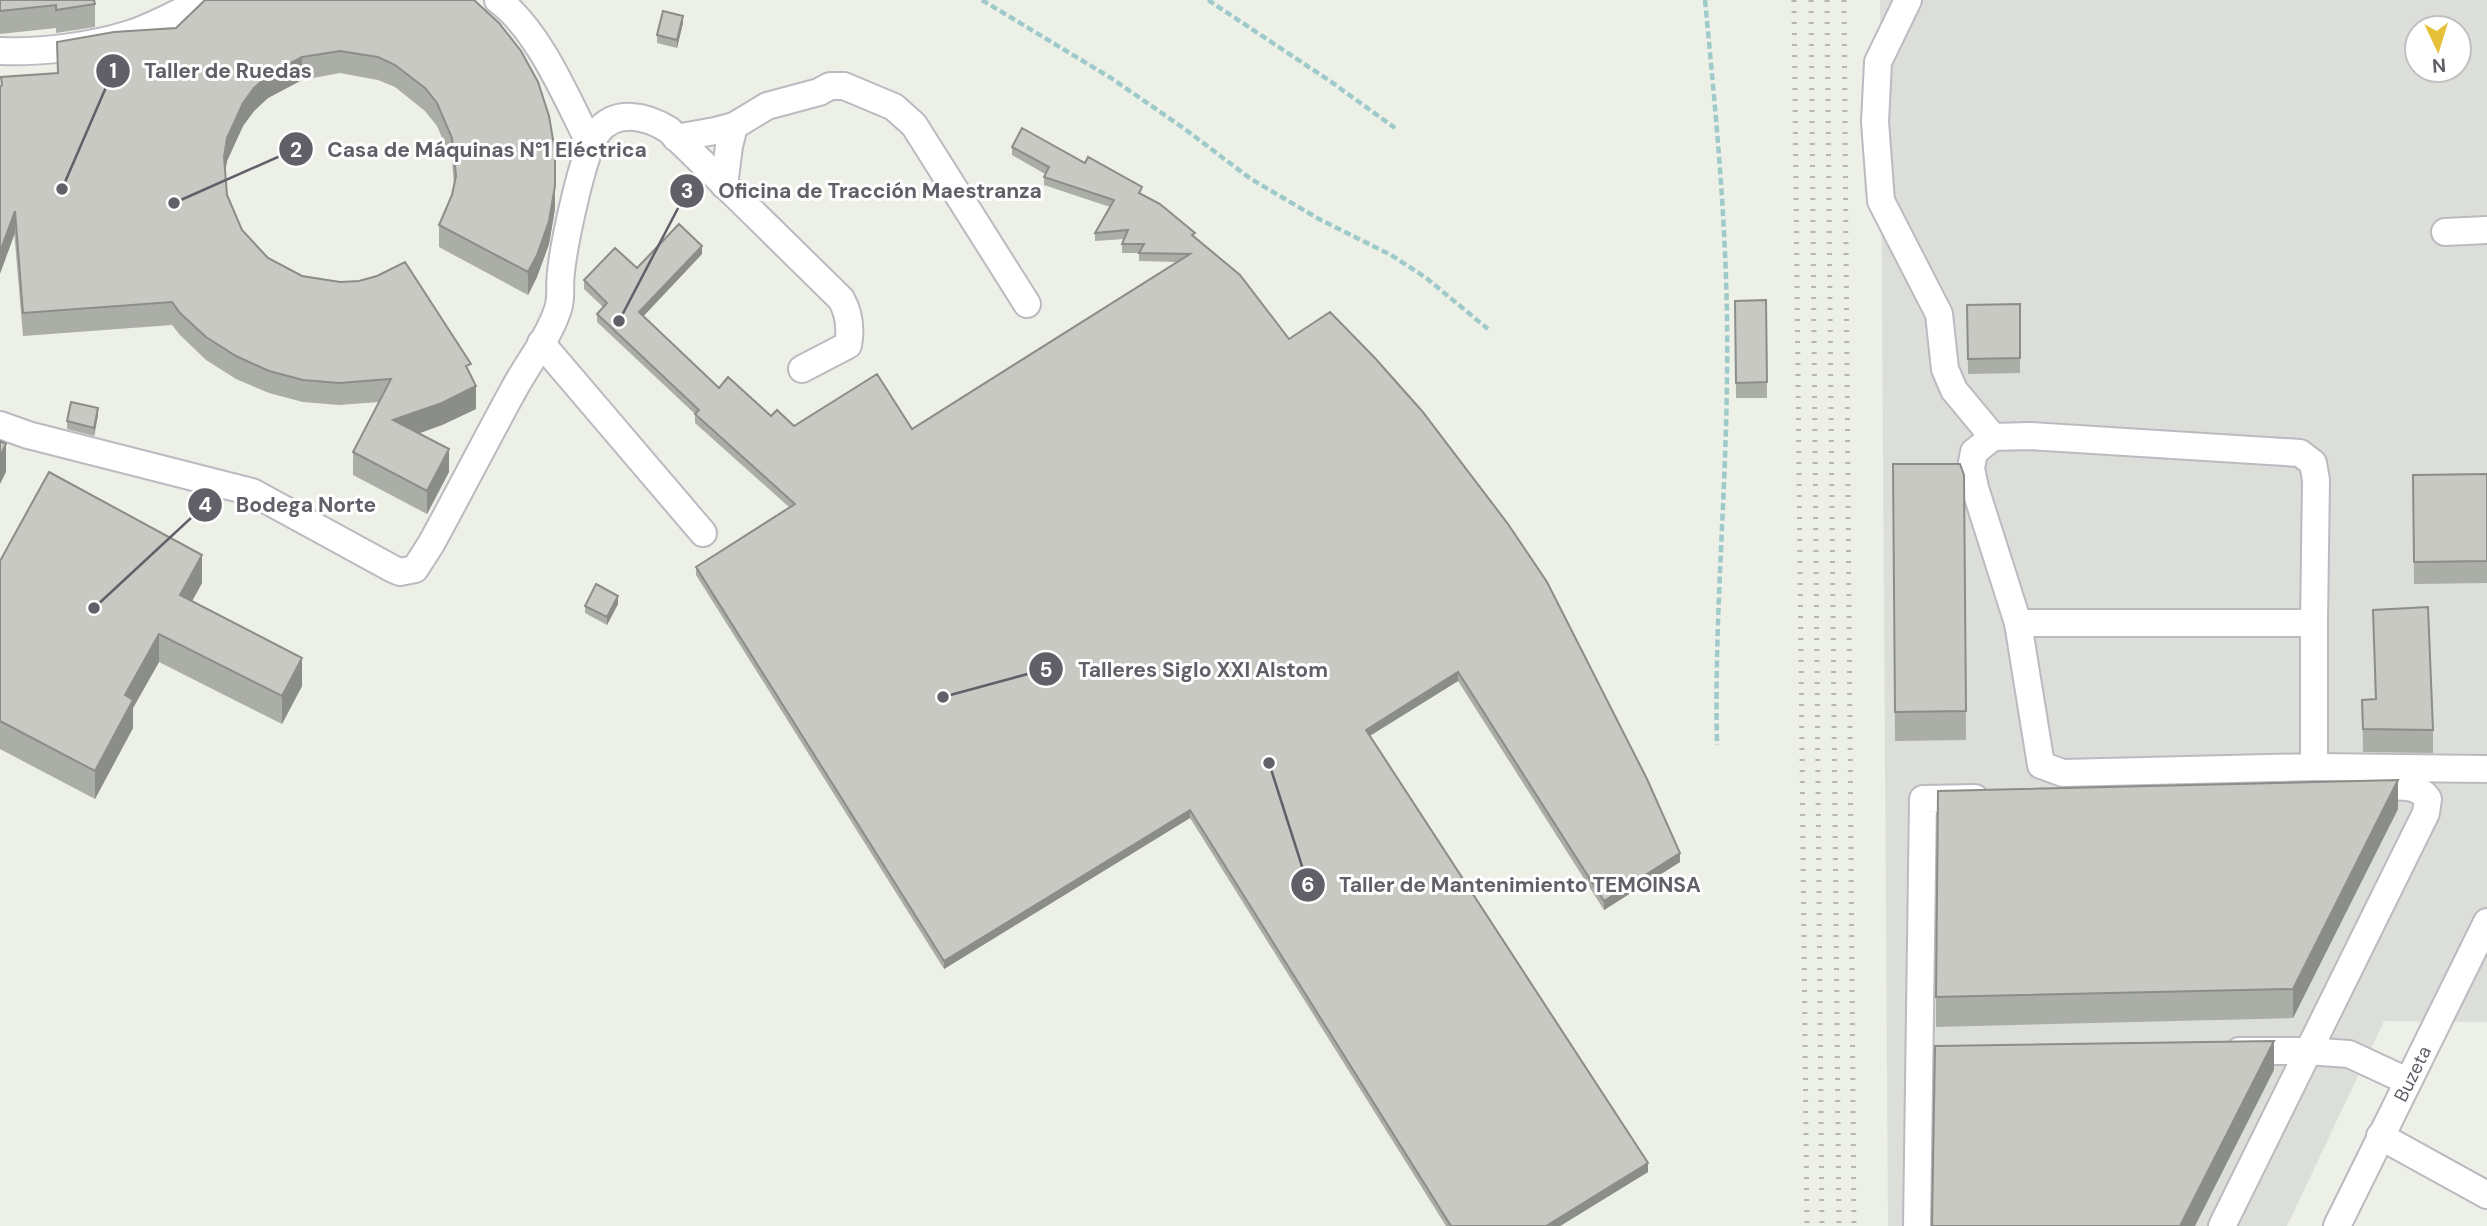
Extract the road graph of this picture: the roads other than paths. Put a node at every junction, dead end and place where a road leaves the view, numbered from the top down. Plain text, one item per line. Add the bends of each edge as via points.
1 (205, 0) edge
2 (498, 0) edge
3 (1908, 0) edge
4 (0, 51) edge
5 (734, 125) junction
6 (676, 138) junction
7 (591, 146) junction
8 (724, 185) junction
9 (2487, 230) edge
10 (2445, 232) dead end
11 (1027, 304) dead end
12 (541, 343) junction
13 (802, 369) dead end
14 (0, 425) edge
15 (1993, 438) junction
16 (703, 533) dead end
17 (2018, 623) junction
18 (2314, 624) junction
19 (2314, 767) junction
20 (2487, 769) edge
21 (2060, 796) edge
22 (2005, 797) edge
23 (2487, 922) edge
24 (2307, 1051) junction
25 (2210, 1052) edge
26 (1919, 1054) junction
27 (1946, 1054) edge
28 (2407, 1081) junction
29 (2380, 1136) junction
30 (2487, 1195) edge
31 (1917, 1226) edge
32 (2222, 1226) edge
33 (2337, 1226) edge

1 - 4 street via 130,34 53,50
2 - 7 street via 536,43
3 - 15 street via 1878,62 1875,122 1881,201 1939,314 1945,369 1954,390
5 - 6 street
5 - 8 street
5 - 11 street via 767,106 830,86 844,86 894,107 914,125
6 - 7 street via 653,119 633,116 614,119 598,132
6 - 8 street
7 - 12 street via 565,240 559,307
8 - 13 street via 845,307 848,345
9 - 10 street
12 - 14 street via 431,544 419,564 407,572 393,569 252,492
12 - 16 street
15 - 17 street via 1974,452 1971,468
15 - 18 street via 2029,436 2300,453 2313,463 2316,480
17 - 18 street
17 - 19 street via 2041,765 2063,773
18 - 19 street
19 - 20 street
21 - 24 street via 2413,787 2423,791 2428,799 2426,813
22 - 26 street via 1923,799
23 - 28 street, Buzeta
24 - 25 street
24 - 28 street via 2349,1054
24 - 32 street
26 - 27 street
26 - 31 street
28 - 29 street, Buzeta
29 - 30 street
29 - 33 street, Buzeta

